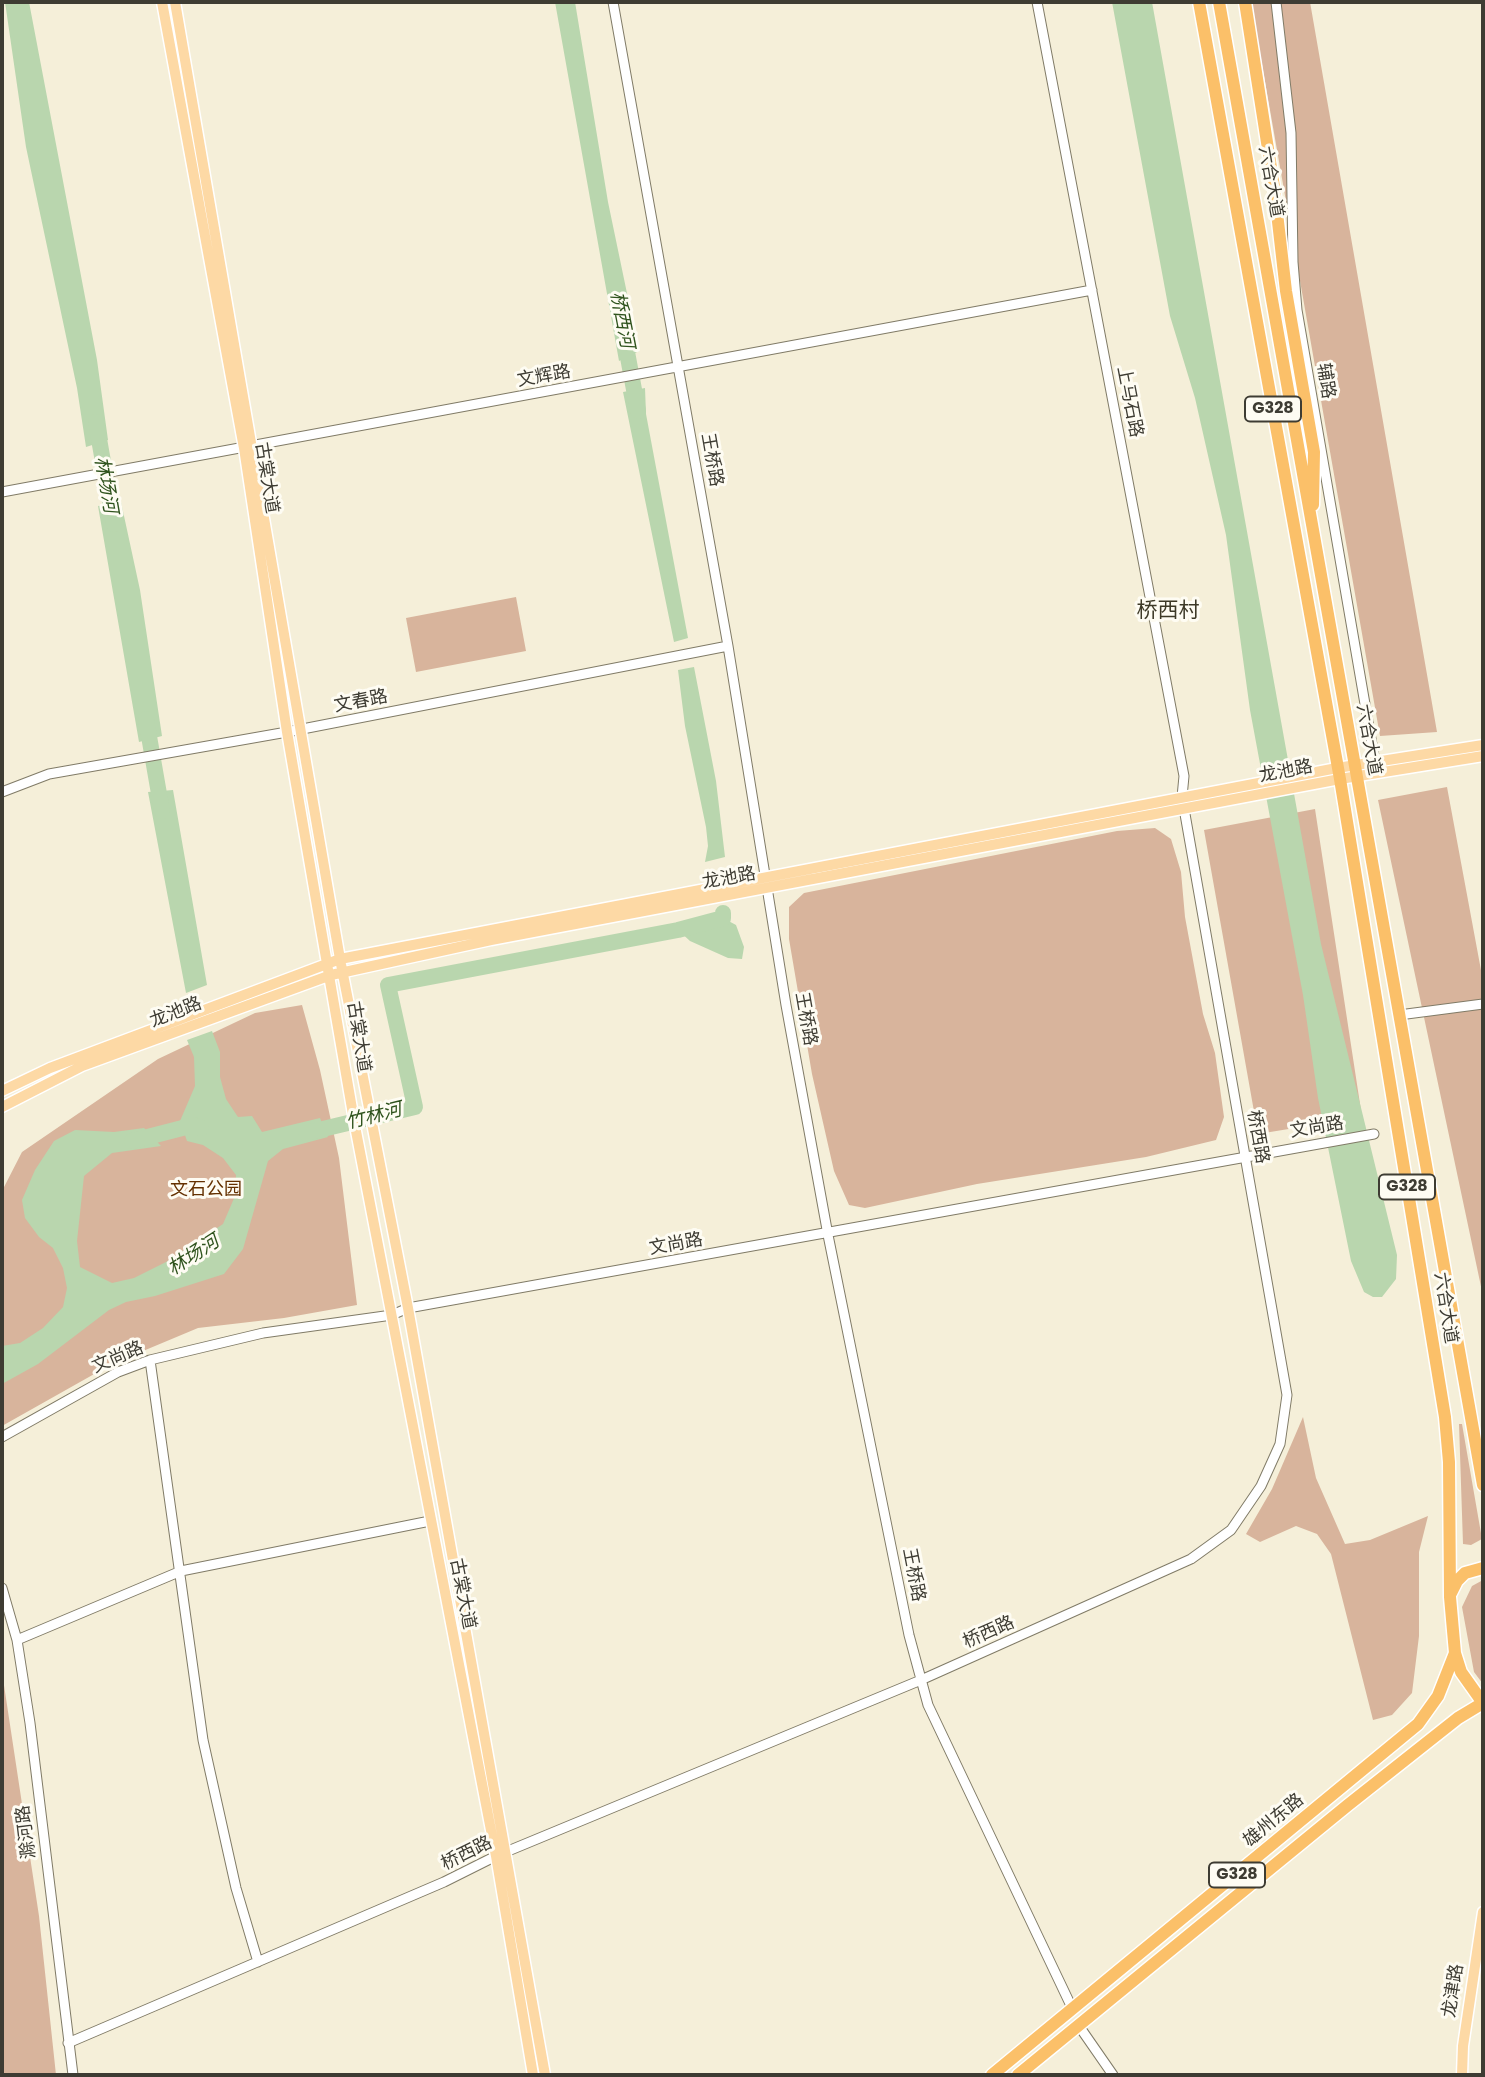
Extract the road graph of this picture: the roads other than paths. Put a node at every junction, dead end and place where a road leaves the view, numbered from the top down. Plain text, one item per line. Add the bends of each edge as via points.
1 (162, 2) edge
2 (175, 2) edge
3 (613, 2) edge
4 (1037, 2) edge
5 (1196, 2) edge
6 (1219, 2) edge
7 (1245, 2) edge
8 (1276, 2) edge
9 (1294, 280) junction
10 (1092, 290) junction
11 (1289, 308) junction
12 (678, 368) junction
13 (248, 448) junction
14 (2, 492) edge
15 (1312, 526) junction
16 (728, 646) junction
17 (299, 730) junction
18 (287, 732) junction
19 (1483, 745) edge
20 (1483, 756) edge
21 (1375, 762) junction
22 (1355, 771) junction
23 (1339, 774) junction
24 (2, 792) edge
25 (1183, 803) junction
26 (768, 884) junction
27 (334, 961) junction
28 (344, 973) junction
29 (331, 975) junction
30 (1483, 1004) edge
31 (1399, 1015) junction
32 (2, 1091) edge
33 (2, 1107) edge
34 (1374, 1134) dead end
35 (1245, 1156) junction
36 (828, 1235) junction
37 (408, 1308) junction
38 (392, 1315) junction
39 (150, 1360) junction
40 (2, 1437) edge
41 (1483, 1485) edge
42 (430, 1521) junction
43 (1483, 1568) edge
44 (181, 1571) junction
45 (2, 1588) edge
46 (1450, 1597) junction
47 (17, 1640) junction
48 (1455, 1653) junction
49 (921, 1680) junction
50 (1483, 1703) edge
51 (499, 1855) junction
52 (1483, 1912) edge
53 (258, 1962) junction
54 (1073, 2010) junction
55 (1079, 2026) junction
56 (68, 2043) junction
57 (72, 2075) edge
58 (533, 2075) edge
59 (545, 2075) edge
60 (992, 2075) edge
61 (1018, 2075) edge
62 (1113, 2075) edge
63 (1462, 2075) edge

1 - 13 main road, 古棠大道
2 - 13 main road, 古棠大道
3 - 12 street, 王桥路
4 - 10 street, 上马石路
5 - 23 highway, 六合大道 / G328
6 - 15 highway, 六合大道 / G328
7 - 11 highway
8 - 9 street, 辅路 via 1291,133
9 - 11 street
9 - 21 street, 辅路
10 - 12 street, 文辉路
10 - 25 street, 上马石路 via 1184,776
11 - 15 highway via 1314,452
12 - 13 street, 文辉路
12 - 16 street, 王桥路
13 - 14 street, 文辉路
13 - 17 main road, 古棠大道
13 - 18 main road, 古棠大道
15 - 22 highway, 六合大道 / G328
16 - 17 street, 文春路
16 - 26 street, 王桥路
17 - 18 street, 文春路
17 - 27 main road, 古棠大道
18 - 24 street, 文春路 via 49,774
18 - 27 main road, 古棠大道
19 - 21 main road, 龙池路
20 - 22 main road, 龙池路
21 - 22 main road, 龙池路
22 - 23 main road, 龙池路
22 - 31 highway, 六合大道 / G328
23 - 25 main road, 龙池路
23 - 46 highway, 六合大道 / G328 via 1446,1417
25 - 26 main road, 龙池路
25 - 35 street, 桥西路
26 - 27 main road, 龙池路
26 - 28 main road, 龙池路
26 - 36 street, 王桥路
27 - 28 main road, 古棠大道
27 - 29 main road, 古棠大道
27 - 32 main road, 龙池路
28 - 29 main road, 龙池路
28 - 37 main road, 古棠大道
29 - 33 main road, 龙池路 via 82,1066
29 - 38 main road, 古棠大道
30 - 31 street
31 - 41 highway, 六合大道 / G328
34 - 35 street, 文尚路
35 - 36 street, 文尚路
35 - 49 street, 桥西路 via 1287,1395 1280,1444 1262,1486 1231,1530 1191,1559
36 - 37 street, 文尚路
36 - 49 street, 王桥路
37 - 38 street, 文尚路
37 - 51 main road, 古棠大道
38 - 39 street, 文尚路 via 263,1333
38 - 42 main road, 古棠大道
39 - 40 street, 文尚路 via 117,1372
39 - 44 street
42 - 44 street
42 - 51 main road, 古棠大道
43 - 46 highway via 1465,1573
44 - 47 street
44 - 53 street via 203,1740 233,1876
45 - 47 street, 滁河路
46 - 48 highway, G328
47 - 56 street, 滁河路
48 - 50 highway, G328 via 1461,1672
48 - 54 highway, 雄州东路 / G328 via 1438,1696 1418,1724
49 - 51 street, 桥西路
49 - 54 street, 王桥路 via 928,1705
50 - 55 highway, 雄州东路 / G328 via 1348,1805
51 - 53 street, 桥西路
51 - 58 main road, 古棠大道
51 - 59 main road, 古棠大道
52 - 63 main road, 龙津路
53 - 56 street, 桥西路
54 - 60 highway, 雄州东路 / G328
55 - 61 highway, 雄州东路 / G328
55 - 62 street
56 - 57 street, 滁河路

